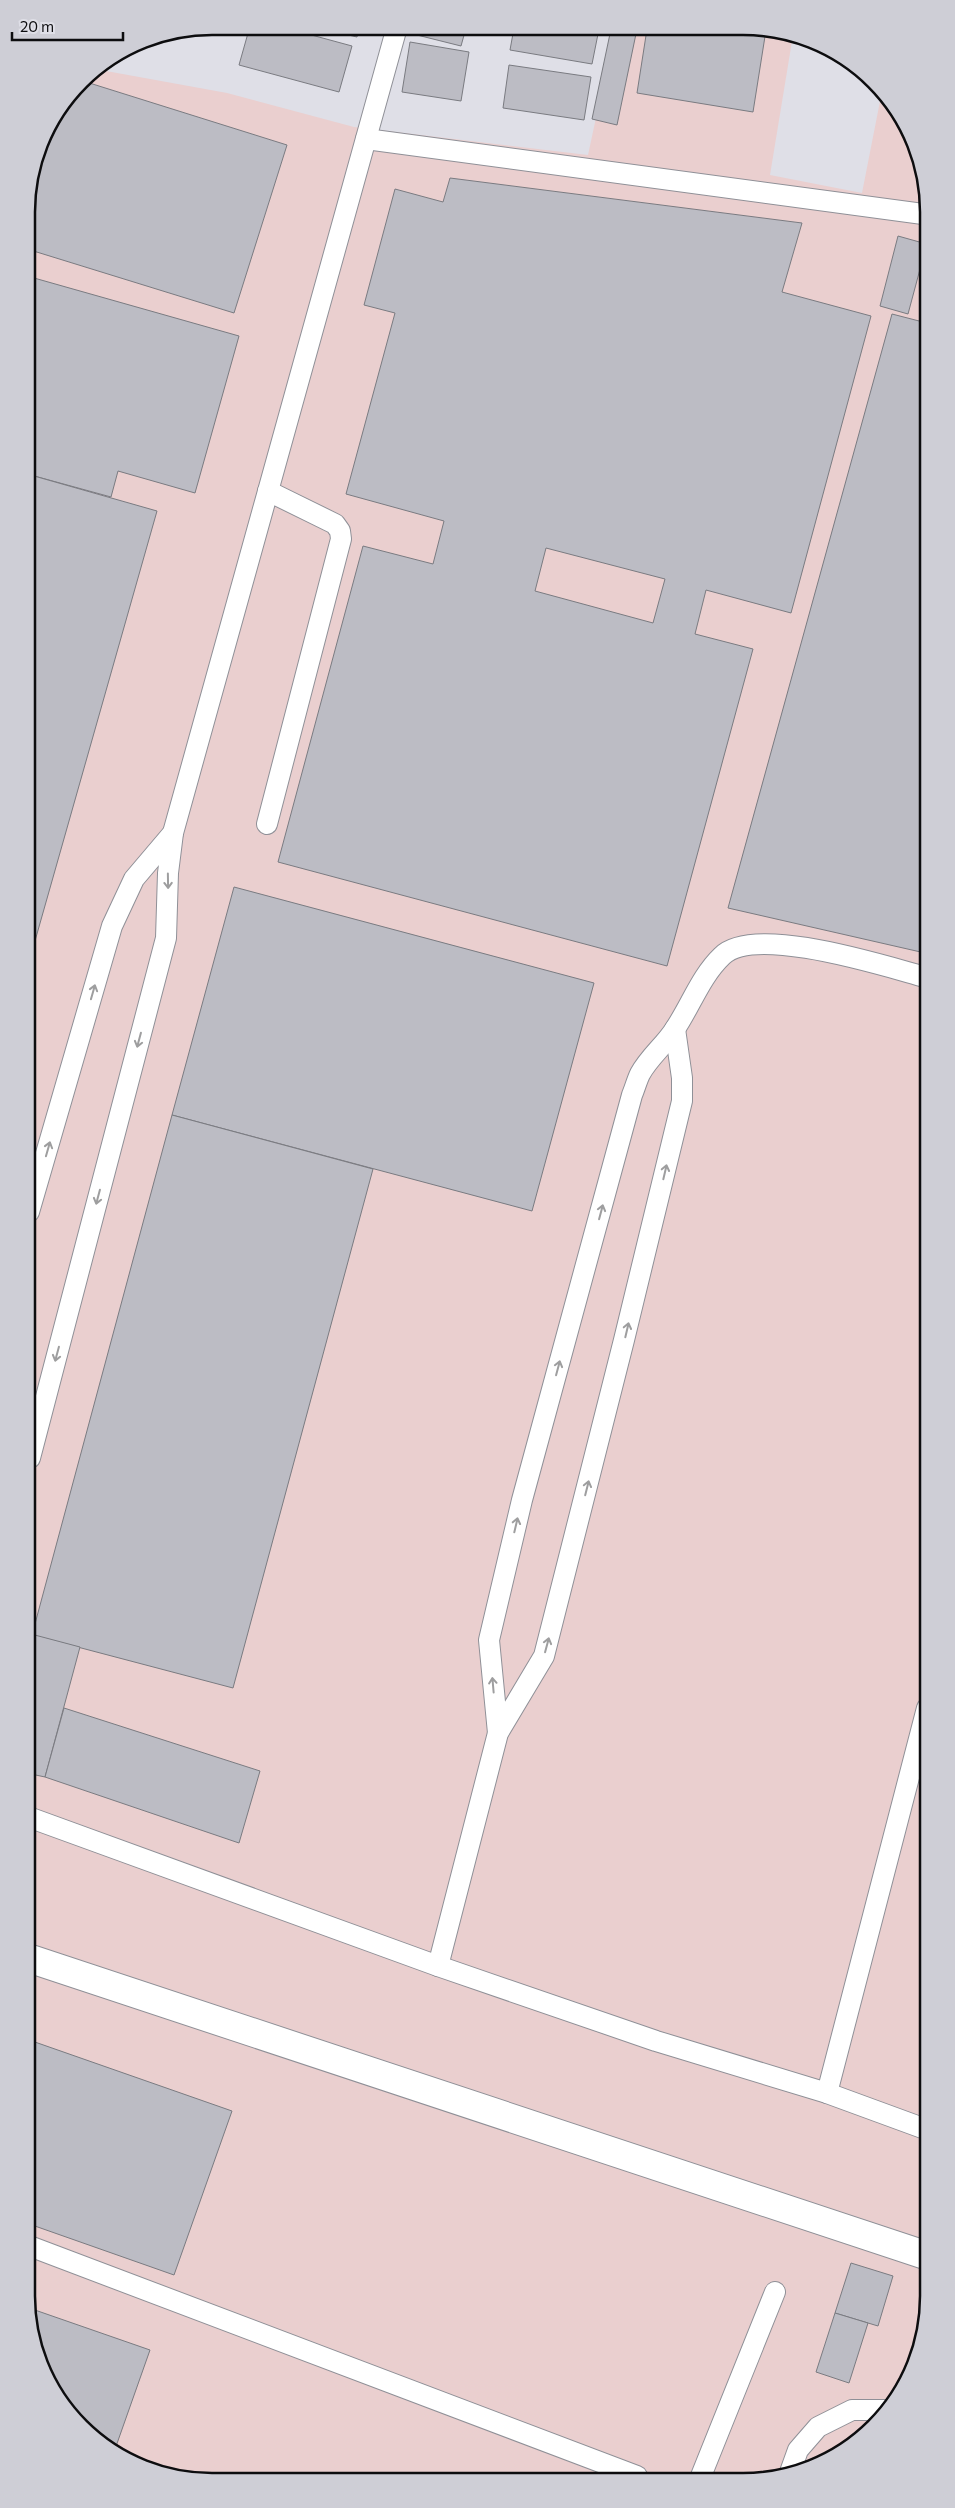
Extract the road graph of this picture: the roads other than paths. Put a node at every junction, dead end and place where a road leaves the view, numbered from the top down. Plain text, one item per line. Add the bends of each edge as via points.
1 (395, 35) edge
2 (366, 139) junction
3 (920, 214) edge
4 (268, 491) junction
5 (266, 824) dead end
6 (173, 833) junction
7 (920, 976) edge
8 (676, 1029) junction
9 (35, 1191) edge
10 (35, 1439) edge
11 (498, 1733) junction
12 (920, 1735) edge
13 (35, 1819) edge
14 (35, 1960) edge
15 (438, 1966) junction
16 (827, 2093) junction
17 (920, 2127) edge
18 (35, 2248) edge
19 (920, 2253) edge
20 (775, 2292) dead end
21 (878, 2410) edge
22 (792, 2466) edge
23 (629, 2473) edge
24 (702, 2473) edge

1 - 2 lane
2 - 3 lane
2 - 4 lane
4 - 5 lane via 335,524 341,539
4 - 6 lane
9 -> 6 lane via 112,926 134,879
6 -> 10 lane via 166,938
7 - 8 lane via 815,949 755,944 724,954 693,996
11 -> 8 lane via 544,1656 585,1498 682,1100
11 -> 8 lane via 489,1640 522,1500 632,1095 640,1073
11 - 15 lane
12 - 16 lane
13 - 15 lane
14 - 19 street
15 - 16 lane via 656,2041
16 - 17 lane
18 - 23 lane
20 - 24 lane
21 - 22 lane via 852,2410 818,2427 798,2450

